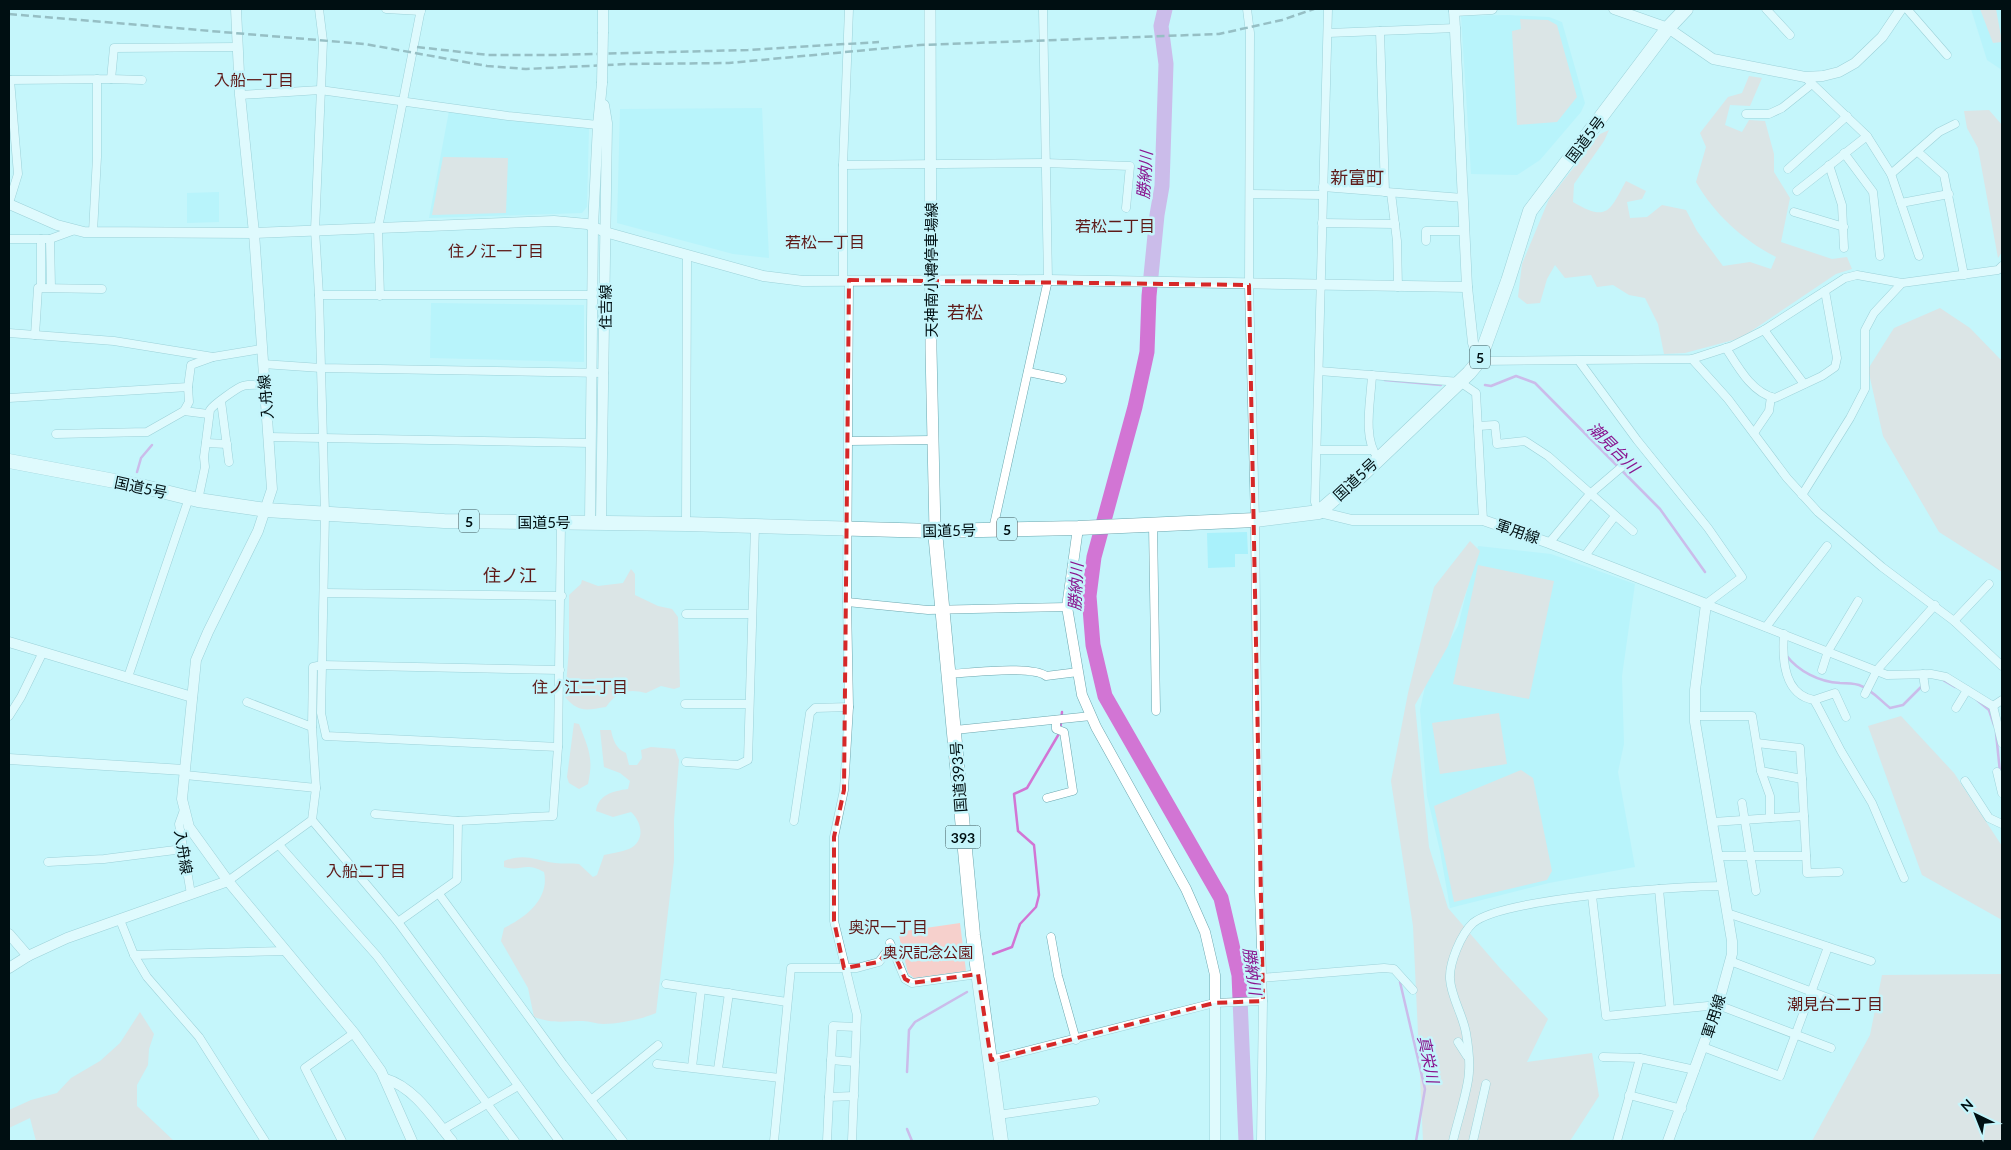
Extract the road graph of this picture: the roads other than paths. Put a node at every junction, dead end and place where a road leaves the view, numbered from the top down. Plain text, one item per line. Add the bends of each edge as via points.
1 (236, 9) edge
2 (319, 9) edge
3 (386, 9) edge
4 (849, 9) edge
5 (930, 9) edge
6 (1043, 9) edge
7 (1247, 9) edge
8 (1328, 9) edge
9 (1492, 9) edge
10 (1614, 9) edge
11 (1686, 9) edge
12 (1766, 9) edge
13 (1902, 9) edge
14 (1907, 9) edge
15 (421, 10) edge
16 (602, 10) edge
17 (1454, 10) edge
18 (1456, 28) junction
19 (1668, 28) junction
20 (1380, 31) junction
21 (1328, 33) junction
22 (1790, 35) dead end
23 (238, 47) junction
24 (1947, 55) dead end
25 (97, 79) junction
26 (111, 79) junction
27 (10, 80) edge
28 (142, 80) dead end
29 (1808, 80) junction
30 (602, 87) junction
31 (320, 90) junction
32 (240, 95) junction
33 (404, 102) junction
34 (1746, 114) dead end
35 (1847, 116) junction
36 (1955, 124) dead end
37 (598, 125) junction
38 (1867, 136) junction
39 (1918, 152) junction
40 (1844, 153) junction
41 (1045, 163) junction
42 (843, 165) junction
43 (1829, 165) junction
44 (931, 166) junction
45 (1788, 169) dead end
46 (1891, 174) junction
47 (1322, 191) junction
48 (1797, 192) dead end
49 (1388, 193) junction
50 (1250, 194) junction
51 (1949, 194) junction
52 (1463, 198) junction
53 (9, 203) edge
54 (1901, 203) junction
55 (1126, 208) dead end
56 (1794, 212) dead end
57 (1322, 223) junction
58 (1395, 224) junction
59 (593, 226) junction
60 (1844, 227) junction
61 (378, 228) junction
62 (72, 230) junction
63 (315, 230) junction
64 (1465, 231) junction
65 (93, 232) junction
66 (605, 232) junction
67 (254, 233) junction
68 (9, 239) edge
69 (41, 239) junction
70 (50, 239) junction
71 (1426, 241) dead end
72 (1844, 248) dead end
73 (687, 255) junction
74 (1880, 256) dead end
75 (1919, 256) dead end
76 (2002, 266) edge
77 (1964, 275) junction
78 (846, 280) junction
79 (1048, 280) junction
80 (931, 281) junction
81 (1902, 283) junction
82 (1321, 284) junction
83 (1249, 285) junction
84 (41, 287) junction
85 (1398, 287) junction
86 (1467, 287) junction
87 (51, 288) junction
88 (102, 289) dead end
89 (1825, 291) junction
90 (319, 295) junction
91 (592, 295) junction
92 (380, 296) junction
93 (1764, 330) junction
94 (9, 333) edge
95 (35, 335) junction
96 (1726, 348) junction
97 (262, 349) junction
98 (213, 357) junction
99 (1692, 359) junction
100 (1479, 361) junction
101 (1580, 361) junction
102 (262, 364) junction
103 (321, 368) junction
104 (1319, 371) junction
105 (1028, 372) junction
106 (591, 373) junction
107 (604, 374) junction
108 (1372, 378) junction
109 (1062, 379) dead end
110 (1460, 382) junction
111 (1804, 384) junction
112 (264, 385) junction
113 (188, 387) junction
114 (1771, 397) junction
115 (9, 398) edge
116 (221, 401) junction
117 (184, 411) junction
118 (208, 414) junction
119 (1478, 426) junction
120 (1754, 433) junction
121 (56, 434) dead end
122 (268, 437) junction
123 (322, 437) junction
124 (933, 440) junction
125 (849, 441) junction
126 (206, 443) junction
127 (591, 443) junction
128 (228, 444) junction
129 (1317, 450) junction
130 (1375, 454) junction
131 (9, 461) edge
132 (229, 462) dead end
133 (1621, 468) dead end
134 (1590, 494) junction
135 (1802, 495) junction
136 (194, 499) junction
137 (266, 510) junction
138 (1319, 512) junction
139 (325, 514) junction
140 (1615, 516) junction
141 (1255, 520) junction
142 (1483, 520) junction
143 (595, 522) junction
144 (562, 523) junction
145 (686, 524) junction
146 (1153, 525) junction
147 (755, 526) junction
148 (848, 528) junction
149 (1078, 528) junction
150 (994, 529) junction
151 (935, 531) junction
152 (1633, 531) dead end
153 (1550, 542) junction
154 (1827, 546) dead end
155 (1584, 556) junction
156 (1989, 584) dead end
157 (324, 593) junction
158 (562, 596) junction
159 (1858, 601) dead end
160 (847, 602) junction
161 (1706, 604) junction
162 (1935, 605) junction
163 (1068, 606) junction
164 (943, 610) junction
165 (686, 614) dead end
166 (751, 614) junction
167 (1954, 621) junction
168 (1766, 628) junction
169 (1784, 634) junction
170 (9, 642) edge
171 (1828, 651) junction
172 (42, 654) junction
173 (322, 666) junction
174 (2002, 666) edge
175 (560, 670) junction
176 (1822, 670) dead end
177 (1878, 670) junction
178 (1078, 672) junction
179 (949, 674) junction
180 (128, 677) junction
181 (1867, 691) dead end
182 (1966, 692) junction
183 (192, 697) junction
184 (1814, 700) junction
185 (2002, 700) edge
186 (246, 702) dead end
187 (684, 704) dead end
188 (749, 704) junction
189 (1993, 706) junction
190 (849, 707) junction
191 (1956, 708) dead end
192 (1156, 711) dead end
193 (9, 716) edge
194 (1091, 716) junction
195 (1695, 716) junction
196 (1846, 717) dead end
197 (1056, 720) junction
198 (312, 727) junction
199 (954, 730) junction
200 (1756, 743) junction
201 (2002, 743) edge
202 (558, 747) junction
203 (9, 759) edge
204 (686, 762) dead end
205 (1761, 771) junction
206 (184, 772) junction
207 (1997, 772) dead end
208 (1802, 779) junction
209 (1965, 781) dead end
210 (2001, 782) edge
211 (316, 788) junction
212 (2002, 793) edge
213 (1047, 798) dead end
214 (1742, 803) dead end
215 (184, 810) junction
216 (376, 814) dead end
217 (1804, 816) junction
218 (1770, 818) junction
219 (312, 820) junction
220 (1744, 820) junction
221 (458, 821) junction
222 (794, 821) dead end
223 (1713, 822) junction
224 (2002, 824) edge
225 (279, 845) junction
226 (183, 849) junction
227 (1718, 856) junction
228 (1750, 856) junction
229 (1806, 856) junction
230 (48, 862) dead end
231 (1839, 872) dead end
232 (1904, 878) dead end
233 (228, 881) junction
234 (1723, 886) junction
235 (1659, 889) junction
236 (1756, 891) dead end
237 (191, 894) junction
238 (439, 894) junction
239 (1592, 896) junction
240 (1727, 913) junction
241 (120, 920) junction
242 (398, 922) junction
243 (9, 934) edge
244 (1051, 937) dead end
245 (1828, 947) junction
246 (286, 951) junction
247 (134, 955) junction
248 (28, 956) junction
249 (1730, 961) junction
250 (1870, 961) dead end
251 (9, 968) edge
252 (844, 968) junction
253 (978, 974) junction
254 (1261, 978) junction
255 (666, 984) dead end
256 (702, 990) junction
257 (1413, 990) dead end
258 (1811, 991) junction
259 (729, 993) junction
260 (1831, 999) dead end
261 (1260, 1000) junction
262 (788, 1002) junction
263 (1219, 1002) junction
264 (1718, 1005) junction
265 (1670, 1009) junction
266 (856, 1027) junction
267 (354, 1033) junction
268 (1795, 1034) junction
269 (1076, 1040) junction
270 (1458, 1042) dead end
271 (658, 1045) dead end
272 (1703, 1047) junction
273 (1831, 1048) dead end
274 (1603, 1056) dead end
275 (1640, 1058) junction
276 (831, 1060) junction
277 (991, 1060) junction
278 (1468, 1060) junction
279 (855, 1062) junction
280 (657, 1064) dead end
281 (692, 1067) junction
282 (718, 1070) junction
283 (1695, 1070) junction
284 (780, 1078) junction
285 (386, 1079) junction
286 (1486, 1084) dead end
287 (518, 1086) junction
288 (1629, 1095) junction
289 (854, 1096) junction
290 (829, 1097) junction
291 (591, 1100) junction
292 (1095, 1101) dead end
293 (487, 1103) junction
294 (1682, 1109) junction
295 (998, 1115) junction
296 (442, 1130) junction
297 (265, 1141) edge
298 (342, 1141) edge
299 (412, 1141) edge
300 (452, 1141) edge
301 (515, 1141) edge
302 (559, 1141) edge
303 (623, 1141) edge
304 (774, 1141) edge
305 (826, 1141) edge
306 (852, 1141) edge
307 (1001, 1141) edge
308 (1215, 1141) edge
309 (1261, 1141) edge
310 (1453, 1141) edge
311 (1473, 1141) edge
312 (1617, 1141) edge
313 (1668, 1141) edge

1 - 23 street, 入舟線
2 - 31 street via 323,41
3 - 15 street
4 - 42 street
5 - 44 main road, 天神南小樽停車場線
6 - 41 street
7 - 50 street via 1250,33
8 - 21 street
9 - 17 street
10 - 19 street
11 - 19 highway, 国道5号 / 5
12 - 22 street
13 - 29 street via 1882,37 1855,63 1839,72
14 - 24 street
15 - 33 street
16 - 30 street, 住吉線, bridge
17 - 18 street
18 - 20 street
18 - 52 street
19 - 29 street via 1713,59
19 - 100 highway, 国道5号 / 5 via 1530,211
20 - 21 street
20 - 49 street
21 - 47 street
23 - 26 street via 114,48
23 - 32 street, 入舟線
25 - 26 street
25 - 27 street
25 - 65 street
26 - 28 street
27 - 53 street via 18,174
29 - 34 street via 1776,111
29 - 35 street
30 - 37 street, 住吉線
30 - 66 street, 住吉線 via 606,123
31 - 32 street
31 - 33 street
31 - 63 street
32 - 67 street, 入舟線
33 - 37 street
33 - 61 street
35 - 38 street
35 - 45 street
36 - 39 street via 1939,132
37 - 59 street, 住吉線
38 - 40 street
38 - 46 street
39 - 46 street
39 - 51 street via 1944,175
40 - 43 street
40 - 74 street via 1873,192
41 - 44 street
41 - 55 street via 1130,166
41 - 79 street
42 - 44 street
42 - 78 street
43 - 48 street
43 - 60 street via 1840,196
44 - 80 main road, 天神南小樽停車場線
46 - 54 street
47 - 49 street
47 - 50 street
47 - 57 street
49 - 52 street
49 - 58 street
50 - 83 street
51 - 54 street
51 - 77 street
52 - 64 street
53 - 62 street
54 - 75 street
56 - 60 street
57 - 58 street
57 - 82 street
58 - 85 street
59 - 61 street via 554,221
59 - 66 street
59 - 91 street, 住吉線
60 - 72 street
61 - 63 street
61 - 92 street
62 - 65 street
62 - 70 street
63 - 67 street
63 - 90 street
64 - 71 street via 1426,231
64 - 86 street
65 - 67 street
66 - 73 street
66 - 107 street, 住吉線
67 - 97 street, 入舟線
68 - 69 street
69 - 70 street
69 - 84 street
70 - 87 street
73 - 78 street via 763,276 803,281
73 - 145 street
76 - 77 street via 1998,270
77 - 81 street
78 - 80 street
78 - 125 street
79 - 80 street
79 - 83 street
79 - 105 street
80 - 124 main road, 天神南小樽停車場線
81 - 89 street via 1858,275 1845,278
81 - 135 street via 1874,313 1866,330 1865,389
82 - 83 street
82 - 85 street
82 - 104 street
83 - 141 street
84 - 87 street
84 - 95 street via 37,290
85 - 86 street
86 - 100 street via 1473,343
87 - 88 street
89 - 93 street
89 - 111 street via 1837,358 1835,367
90 - 92 street
90 - 103 street
91 - 92 street
91 - 106 street, 住吉線
93 - 96 street
93 - 111 street
94 - 95 street
95 - 98 street via 114,341
96 - 99 street
96 - 114 street via 1755,389
97 - 98 street
97 - 102 street, 入舟線
98 - 113 street via 191,366
99 - 101 street
99 - 120 street
100 - 101 street
100 - 110 highway, 国道5号 / 5
101 - 161 street via 1742,577
102 - 103 street
102 - 112 street, 入舟線
103 - 106 street
103 - 123 street
104 - 108 street
104 - 129 street
105 - 109 street
105 - 150 street
106 - 107 street
106 - 127 street, 住吉線
107 - 143 street, 住吉線
108 - 110 street
108 - 130 street via 1370,430
110 - 119 street via 1476,393
110 - 130 highway, 国道5号 / 5
111 - 114 street
112 - 116 street via 243,386
112 - 122 street, 入舟線
113 - 115 street
113 - 117 street via 189,402
114 - 120 street via 1769,411
116 - 118 street via 212,406
116 - 128 street
117 - 118 street
117 - 121 street via 147,432
118 - 126 street
119 - 134 street via 1495,425 1497,444 1525,441 1548,456
119 - 142 street
120 - 135 street
122 - 123 street
122 - 137 street, 入舟線 via 272,489
123 - 127 street
123 - 139 street
124 - 125 street
124 - 151 main road, 天神南小樽停車場線
125 - 148 street
126 - 128 street
126 - 136 street via 205,467
127 - 143 street, 住吉線
128 - 132 street
129 - 130 street
129 - 138 street via 1316,502
130 - 138 highway, 国道5号 / 5 via 1364,474
131 - 136 highway, 国道5号 / 5
133 - 134 street
134 - 140 street
134 - 153 street
135 - 162 street via 1882,567
136 - 137 highway, 国道5号 / 5
136 - 180 street
137 - 139 highway, 国道5号 / 5
137 - 183 street, 入舟線 via 196,660
138 - 141 highway, 国道5号 / 5
138 - 142 street, 軍用線 via 1352,520
139 - 144 highway, 国道5号 / 5
139 - 157 street
140 - 152 street
140 - 155 street
141 - 146 highway, 国道5号 / 5
141 - 254 street
142 - 153 street, 軍用線
143 - 144 highway, 国道5号 / 5
143 - 145 highway, 国道5号 / 5
144 - 158 street
145 - 147 highway, 国道5号 / 5
146 - 149 highway, 国道5号 / 5
146 - 192 street
147 - 148 highway, 国道5号 / 5
147 - 166 street
148 - 151 highway, 国道5号 / 5
148 - 160 street
149 - 150 highway, 国道5号 / 5
149 - 163 street
150 - 151 highway, 国道5号 / 5
151 - 164 highway, 国道393号 / 393
153 - 155 street, 軍用線
154 - 168 street
155 - 161 street, 軍用線
156 - 167 street
157 - 158 street
157 - 173 street
158 - 175 street
159 - 171 street
160 - 164 street
160 - 190 street
161 - 168 street
161 - 195 street, 軍用線 via 1696,676
162 - 167 street
162 - 177 street
163 - 164 street
163 - 178 street
164 - 179 highway, 国道393号 / 393
165 - 166 street
166 - 188 street
167 - 174 street
168 - 169 street
169 - 171 street
169 - 184 street via 1783,652 1793,690 1804,699
170 - 172 street
171 - 176 street
171 - 177 street
172 - 180 street
172 - 193 street via 22,697
173 - 175 street
173 - 198 street via 313,667
173 - 202 street via 321,713 326,736
175 - 202 street
177 - 181 street
177 - 182 street via 1887,675 1924,682 1946,677
178 - 179 street via 1046,676 1040,671
178 - 194 street via 1082,695
179 - 199 highway, 国道393号 / 393
180 - 183 street
182 - 189 street
182 - 191 street
183 - 206 street, 入舟線
184 - 196 street via 1836,693
184 - 232 street via 1872,803
185 - 189 street
186 - 198 street
187 - 188 street
188 - 204 street via 748,760 738,764
189 - 201 street
190 - 222 street via 815,708 810,714
190 - 252 street via 844,790 834,837 834,921
194 - 197 street
194 - 263 street via 1158,836 1205,932
195 - 200 street via 1752,716
195 - 223 street, 軍用線
197 - 199 street
197 - 213 street via 1056,728 1064,732 1073,792
198 - 211 street
199 - 253 highway, 国道393号 / 393
200 - 205 street
200 - 208 street via 1800,748
202 - 221 street via 553,816
203 - 206 street
205 - 208 street
205 - 218 street via 1770,796
206 - 211 street
206 - 215 street, 入舟線
207 - 210 street
208 - 217 street
209 - 224 street via 1988,818
210 - 212 street
211 - 219 street
214 - 220 street
215 - 226 street, 入舟線 via 179,824
215 - 233 street, 入舟線 via 189,827
216 - 221 street
217 - 218 street
217 - 229 street
218 - 220 street
219 - 225 street
219 - 242 street
220 - 223 street
220 - 228 street
221 - 238 street via 457,880
223 - 227 street, 軍用線
225 - 233 street
225 - 293 street via 377,956
226 - 230 street
226 - 237 street, 入舟線
227 - 228 street
227 - 234 street, 軍用線
228 - 229 street
228 - 236 street
229 - 231 street via 1807,873
233 - 237 street
233 - 246 street, 入舟線
234 - 235 street
234 - 240 street, 軍用線
235 - 239 street
235 - 265 street
237 - 241 street
238 - 242 street
238 - 291 street
239 - 265 street via 1606,1016
239 - 278 street via 1497,912 1473,923 1464,934 1450,978 1466,1030
240 - 245 street
240 - 249 street, 軍用線 via 1732,941
241 - 247 street
241 - 248 street via 67,938
242 - 287 street
243 - 248 street
244 - 269 street
245 - 250 street
245 - 258 street
246 - 247 street
246 - 267 street, 入舟線
247 - 297 street via 147,977 199,1037
248 - 251 street
249 - 258 street
249 - 264 street, 軍用線
252 - 253 street via 879,962 890,944 905,979 912,983
252 - 262 street via 790,968
252 - 266 street via 855,1006
253 - 277 highway, 国道393号 / 393
254 - 257 street via 1384,968 1394,969
254 - 261 street
255 - 256 street
256 - 259 street
256 - 281 street
258 - 260 street
258 - 268 street
259 - 262 street
259 - 282 street
261 - 263 street
261 - 309 street
262 - 284 street
263 - 269 street
263 - 308 street
264 - 265 street
264 - 268 street
264 - 272 street, 軍用線
266 - 276 street via 833,1026
266 - 279 street
267 - 285 street, 入舟線
267 - 298 street via 305,1068
268 - 272 street via 1780,1076
268 - 273 street
269 - 277 street
270 - 278 street
271 - 291 street
272 - 283 street, 軍用線
274 - 275 street
275 - 283 street
275 - 288 street
276 - 279 street
276 - 290 street
277 - 295 highway, 国道393号 / 393
278 - 310 street via 1470,1072
279 - 289 street
280 - 281 street
281 - 282 street
282 - 284 street
283 - 294 street, 軍用線
284 - 304 street
285 - 296 street via 408,1090
285 - 299 street, 入舟線
286 - 311 street
287 - 293 street
287 - 302 street
288 - 294 street
288 - 312 street
289 - 290 street
289 - 306 street
290 - 305 street
291 - 303 street
292 - 295 street
293 - 296 street
293 - 301 street
294 - 313 street, 軍用線
295 - 307 highway, 国道393号 / 393
296 - 300 street

